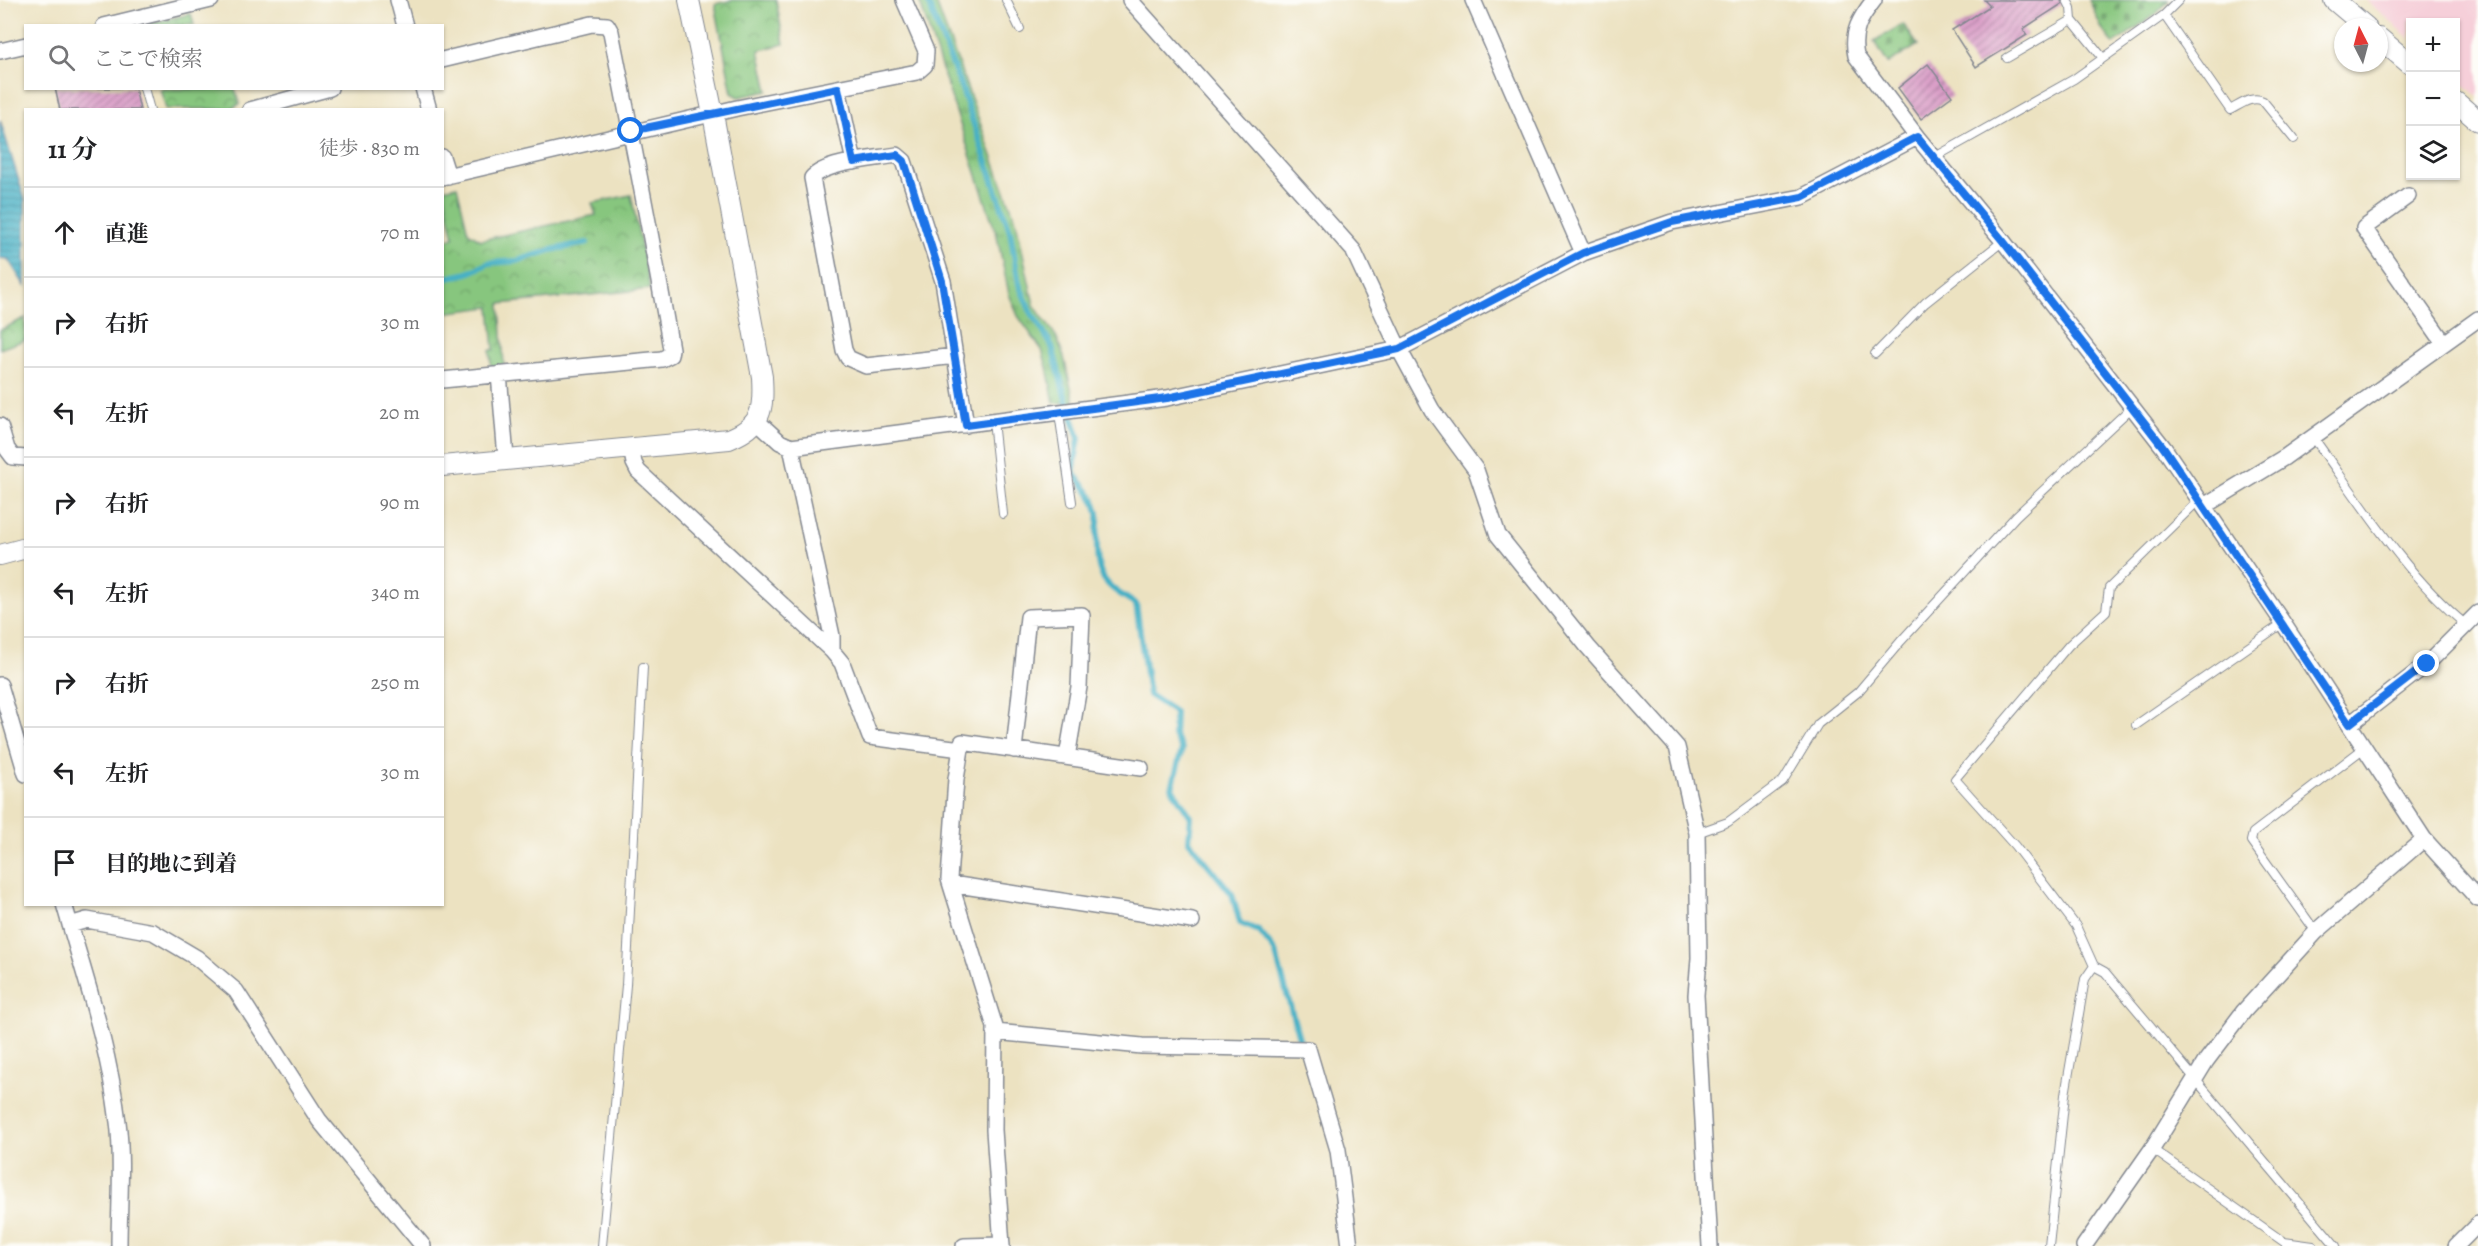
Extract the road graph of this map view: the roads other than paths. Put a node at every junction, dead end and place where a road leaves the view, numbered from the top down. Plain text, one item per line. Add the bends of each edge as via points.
1 (141, 0) edge
2 (209, 0) edge
3 (398, 0) edge
4 (689, 0) edge
5 (904, 0) edge
6 (1006, 0) edge
7 (1130, 0) edge
8 (1473, 0) edge
9 (1874, 0) edge
10 (2067, 0) edge
11 (2179, 0) edge
12 (2334, 0) edge
13 (145, 15) junction
14 (2164, 15) junction
15 (2355, 18) edge
16 (2072, 20) junction
17 (111, 24) edge
18 (404, 24) edge
19 (1020, 29) dead end
20 (24, 45) edge
21 (2388, 46) edge
22 (0, 51) edge
23 (2007, 58) dead end
24 (2103, 58) junction
25 (444, 60) edge
26 (2406, 61) edge
27 (838, 88) junction
28 (145, 90) edge
29 (323, 90) edge
30 (424, 90) edge
31 (2460, 105) edge
32 (149, 108) edge
33 (257, 108) edge
34 (428, 108) edge
35 (713, 114) junction
36 (2478, 121) edge
37 (631, 131) junction
38 (1917, 137) junction
39 (2294, 139) dead end
40 (1935, 157) junction
41 (854, 162) junction
42 (445, 177) edge
43 (2408, 196) dead end
44 (2003, 241) junction
45 (1583, 253) junction
46 (2478, 319) edge
47 (2444, 343) junction
48 (1399, 349) junction
49 (1875, 354) dead end
50 (956, 356) junction
51 (499, 374) junction
52 (444, 380) edge
53 (2131, 408) junction
54 (1059, 413) junction
55 (757, 421) junction
56 (993, 422) junction
57 (966, 425) junction
58 (0, 426) edge
59 (2313, 437) junction
60 (791, 447) junction
61 (631, 448) junction
62 (24, 458) edge
63 (506, 458) junction
64 (444, 466) edge
65 (1072, 502) dead end
66 (2202, 502) junction
67 (1003, 514) dead end
68 (24, 549) edge
69 (0, 555) edge
70 (2478, 613) edge
71 (2283, 623) junction
72 (2465, 624) junction
73 (832, 651) junction
74 (643, 667) dead end
75 (0, 685) edge
76 (2349, 724) junction
77 (2136, 725) dead end
78 (2364, 748) junction
79 (961, 749) junction
80 (1014, 750) junction
81 (1067, 758) junction
82 (24, 767) edge
83 (1141, 768) dead end
84 (1697, 833) junction
85 (2424, 839) junction
86 (951, 884) junction
87 (2478, 899) edge
88 (65, 906) edge
89 (1192, 921) dead end
90 (70, 925) junction
91 (2316, 932) junction
92 (2094, 966) junction
93 (995, 1032) junction
94 (2195, 1081) junction
95 (2152, 1149) junction
96 (2478, 1224) edge
97 (1002, 1245) edge
98 (119, 1246) edge
99 (423, 1246) edge
100 (602, 1246) edge
101 (964, 1246) edge
102 (1350, 1246) edge
103 (1710, 1246) edge
104 (2049, 1246) edge
105 (2084, 1246) edge
106 (2313, 1246) edge
107 (2336, 1246) edge
108 (2456, 1246) edge

1 - 13 street
2 - 13 street
3 - 18 street
4 - 35 street
5 - 27 street via 926,51 925,65 917,72
6 - 19 lane
7 - 48 street via 1353,250
8 - 45 street
9 - 38 street via 1855,32 1857,56
10 - 16 lane
11 - 14 lane
12 - 15 street
13 - 17 street
14 - 24 lane
14 - 39 lane via 2230,110 2259,98
16 - 23 lane
16 - 24 lane
20 - 22 street
21 - 26 street
24 - 40 lane
25 - 37 street via 592,24 607,25
27 - 35 street
27 - 41 street
28 - 32 lane
29 - 33 street
30 - 34 street
31 - 36 street
35 - 37 street
35 - 55 street via 762,377 762,409
37 - 42 street
37 - 51 street via 657,262 670,355 662,359
38 - 40 street
38 - 45 street via 1802,197 1672,222
40 - 44 street
41 - 50 street via 897,155 904,161 942,281
41 - 50 street via 823,169 812,178 848,358 866,366
43 - 47 street via 2364,228
44 - 49 lane via 1925,303
44 - 53 street
45 - 48 street
46 - 47 street
47 - 59 street
48 - 54 street via 1167,398
48 - 84 street via 1432,411 1476,470 1498,535 1588,647 1677,747
50 - 57 street
51 - 52 street
51 - 63 street
53 - 66 street
53 - 84 lane via 2016,516 1858,692 1818,724 1783,781 1728,822
54 - 56 street
54 - 65 lane
55 - 60 street
55 - 61 street via 743,434 729,439
56 - 57 street
56 - 67 lane
57 - 60 street
58 - 62 street via 13,457
59 - 66 street via 2285,457
59 - 72 lane via 2385,536 2441,603
60 - 73 street
61 - 63 street
61 - 73 street via 638,471
63 - 64 street
66 - 71 street
66 - 92 lane via 2109,588 2106,610 2068,645 1955,779 2015,846 2076,926
68 - 69 street
70 - 72 street
71 - 76 street
71 - 77 lane
72 - 76 street via 2427,664
73 - 79 street via 842,663 870,737
74 - 100 lane via 626,985
75 - 82 street
76 - 78 street
78 - 85 street
78 - 91 lane via 2253,833 2251,841
79 - 80 street via 962,742
79 - 86 street
80 - 81 street
80 - 81 street via 1028,617 1082,615 1080,687
81 - 83 street
84 - 103 street via 1696,995
85 - 87 street
85 - 91 street
86 - 89 street
86 - 93 street
88 - 90 street
90 - 98 street via 94,1002 113,1090 118,1125
90 - 99 street via 87,920 153,932 197,958 236,991 319,1120
91 - 94 street via 2244,1011
92 - 94 lane via 2105,972
92 - 104 lane via 2085,979 2065,1095
93 - 97 street via 994,1130
93 - 102 street via 1142,1046 1308,1049 1338,1150
94 - 95 street
94 - 107 lane
95 - 105 street
95 - 106 lane via 2284,1242
96 - 108 street
97 - 101 street

